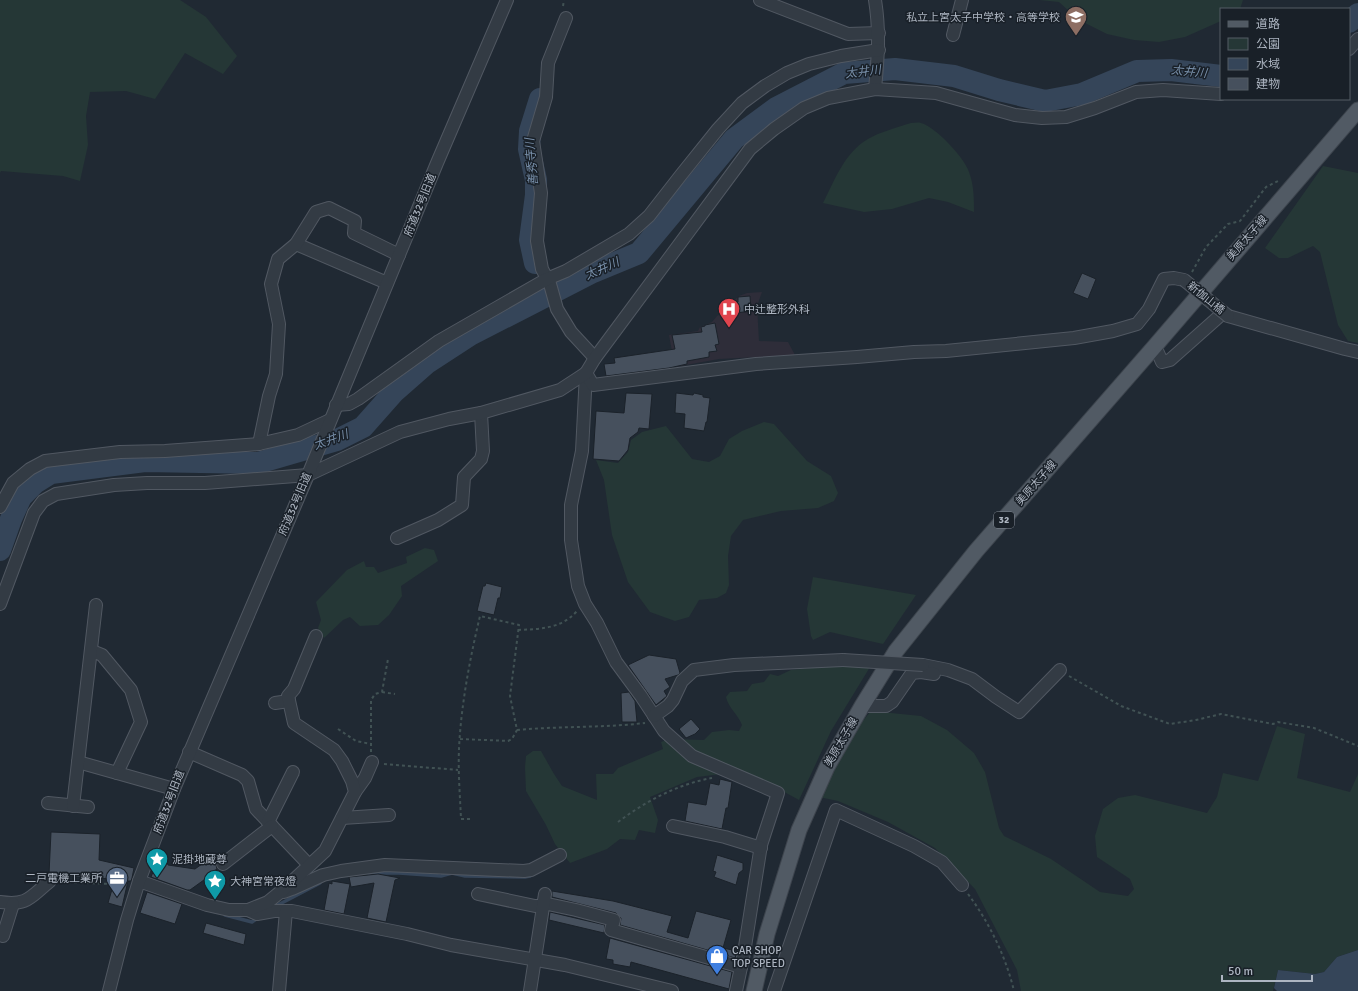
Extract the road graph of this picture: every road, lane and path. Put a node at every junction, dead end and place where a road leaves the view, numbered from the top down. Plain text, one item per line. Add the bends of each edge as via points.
1 (506, 0) edge
2 (760, 0) edge
3 (875, 0) edge
4 (962, 0) edge
5 (566, 18) dead end
6 (879, 33) junction
7 (953, 35) dead end
8 (1358, 39) edge
9 (1350, 48) edge
10 (879, 51) junction
11 (875, 86) junction
12 (1220, 94) edge
13 (1358, 110) edge
14 (296, 244) junction
15 (399, 255) junction
16 (548, 282) junction
17 (387, 283) junction
18 (1225, 314) junction
19 (1155, 346) junction
20 (1358, 352) edge
21 (595, 358) junction
22 (586, 373) junction
23 (336, 406) junction
24 (480, 413) junction
25 (329, 424) junction
26 (259, 444) junction
27 (308, 475) junction
28 (0, 507) edge
29 (397, 538) dead end
30 (6, 572) edge
31 (0, 604) edge
32 (585, 604) junction
33 (96, 606) dead end
34 (518, 630) junction
35 (316, 636) dead end
36 (92, 651) junction
37 (388, 659) dead end
38 (1060, 670) joint
39 (961, 675) junction
40 (382, 692) junction
41 (395, 694) dead end
42 (289, 701) junction
43 (274, 703) dead end
44 (862, 706) junction
45 (654, 716) junction
46 (338, 729) dead end
47 (517, 730) junction
48 (460, 739) junction
49 (371, 744) junction
50 (1358, 746) edge
51 (189, 752) junction
52 (78, 762) junction
53 (372, 762) junction
54 (458, 770) junction
55 (117, 773) junction
56 (731, 773) junction
57 (288, 775) dead end
58 (174, 789) junction
59 (354, 792) junction
60 (48, 803) dead end
61 (73, 806) junction
62 (88, 807) dead end
63 (389, 815) dead end
64 (342, 818) junction
65 (471, 819) dead end
66 (618, 822) dead end
67 (270, 824) junction
68 (673, 826) dead end
69 (761, 848) junction
70 (560, 855) dead end
71 (223, 864) dead end
72 (310, 866) junction
73 (50, 881) joint
74 (962, 885) joint
75 (137, 887) junction
76 (279, 893) junction
77 (478, 894) dead end
78 (543, 901) junction
79 (0, 902) edge
80 (13, 904) junction
81 (248, 910) junction
82 (286, 911) junction
83 (3, 936) dead end
84 (535, 959) junction
85 (741, 967) junction
86 (109, 991) edge
87 (278, 991) edge
88 (530, 991) edge
89 (672, 991) edge
90 (736, 991) edge
91 (754, 991) edge
92 (774, 991) edge
93 (1014, 991) edge

1 - 15 street, 府道32号旧道
2 - 6 street via 848,34
3 - 6 street
4 - 7 street
5 - 16 street via 548,63 546,97 533,141 541,193 537,241 542,269
6 - 10 street
8 - 9 street
10 - 11 street
10 - 16 street via 841,56 809,64 765,86 742,104 710,138 649,216 629,234
11 - 12 street via 936,93 1015,115 1042,118 1066,116 1095,108 1136,92 1163,90
11 - 21 street via 828,98 804,108 750,149
13 - 19 main road, 美原太子線 / 32
14 - 15 street via 316,212 329,208 355,221 354,233
14 - 17 street
14 - 26 street via 278,259 270,284 279,324 276,374
15 - 17 street, 府道32号旧道
16 - 21 street via 557,309 571,332
16 - 23 street via 439,341 358,399 349,404
17 - 23 street, 府道32号旧道
18 - 19 street via 1170,360 1162,362
18 - 20 street
18 - 22 street, 新伽山橋, bridge via 1184,280 1174,278 1164,279 1149,309 1137,324 1074,338 946,351 756,364 593,385
19 - 44 main road, 美原太子線 / 32 via 972,557 896,651
21 - 22 street
22 - 24 street via 560,390
22 - 32 street via 582,450 572,505 571,540 578,586
23 - 25 street, 府道32号旧道
24 - 27 street via 400,432
24 - 29 street via 483,451 480,459 464,477 462,505 438,520
25 - 26 street via 298,435
25 - 27 street, 府道32号旧道
26 - 28 street via 120,452 45,461 13,483
27 - 30 street via 205,483 114,485 56,494 43,501 34,513
27 - 51 street, 府道32号旧道
30 - 31 street
32 - 34 path via 564,623 549,628
32 - 45 street via 616,662
33 - 36 street
34 - 47 path via 510,696
34 - 48 path via 519,625 480,616 470,662
35 - 42 street via 294,689 288,696
36 - 52 street
36 - 55 street via 102,655 131,690 141,722
37 - 40 path
38 - 39 street via 1019,712 972,679
38 - 50 path via 1121,706 1170,724 1222,714 1273,724 1278,722 1314,728
39 - 44 street via 957,679 921,672 912,673 892,702 886,706
39 - 45 street, bridge via 923,665 843,660 694,670 682,681 668,706
40 - 41 path
40 - 49 path via 375,694 371,700
42 - 43 street
42 - 59 street via 294,723 334,750 349,774
44 - 91 main road, 美原太子線 / 32 via 827,767 799,830 767,934
45 - 47 path via 645,723
45 - 56 street via 664,731 692,756
46 - 49 path via 356,741
47 - 48 path via 508,741
48 - 54 path
49 - 53 path
51 - 58 street, 府道32号旧道
51 - 67 street via 242,775 248,781 256,809
52 - 55 street
52 - 61 street
53 - 54 path
53 - 59 street via 365,778
54 - 65 path via 461,819
55 - 58 street
56 - 66 path via 689,783 653,799
56 - 69 street via 778,793
57 - 67 street
58 - 75 street, 府道32号旧道
59 - 64 street
60 - 61 street
61 - 62 street
63 - 64 street
64 - 72 street via 325,850
67 - 71 street
67 - 72 street
68 - 69 street
69 - 85 street
70 - 76 street via 524,872 385,865 323,875
72 - 76 street
73 - 75 path
73 - 80 street via 22,903
74 - 92 street via 942,862 914,846 836,810
74 - 93 path via 978,908 1002,954
75 - 81 street via 230,910
75 - 86 street, 府道32号旧道
76 - 81 street via 268,902
77 - 78 street via 535,906
78 - 84 street
78 - 85 street via 614,920 611,930
79 - 80 street
80 - 83 street
81 - 82 street via 257,914
82 - 84 street
82 - 87 street
84 - 88 street
84 - 89 street
85 - 90 street

